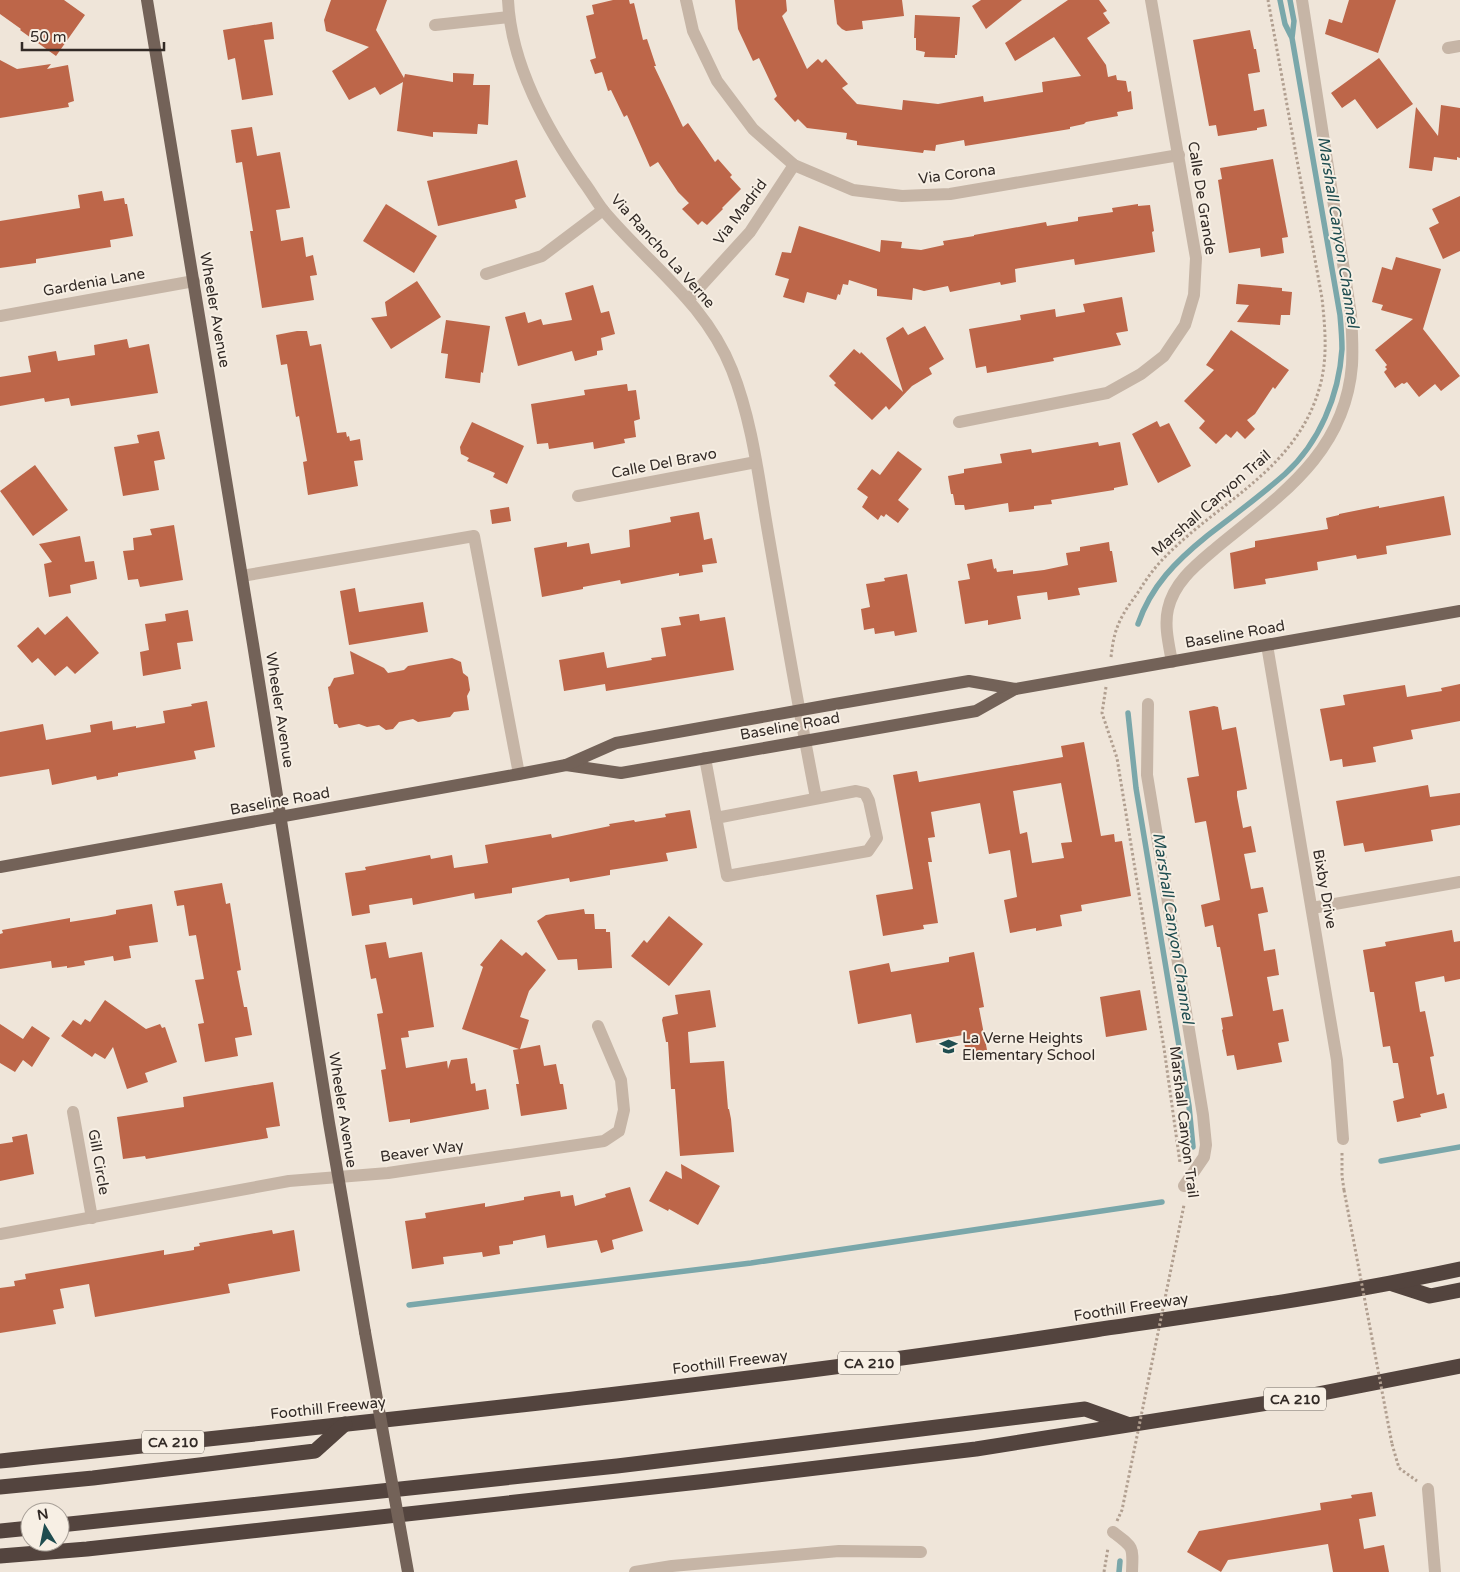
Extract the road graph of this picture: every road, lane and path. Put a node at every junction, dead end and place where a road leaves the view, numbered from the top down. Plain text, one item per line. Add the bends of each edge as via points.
1 (147, 0) edge
2 (508, 0) edge
3 (686, 0) edge
4 (1151, 0) edge
5 (1268, 0) edge
6 (1302, 0) edge
7 (509, 17) junction
8 (435, 25) dead end
9 (1179, 155) junction
10 (794, 165) junction
11 (603, 210) junction
12 (486, 274) dead end
13 (194, 281) junction
14 (689, 299) junction
15 (0, 316) edge
16 (959, 422) dead end
17 (756, 462) junction
18 (578, 496) dead end
19 (242, 576) junction
20 (1460, 611) edge
21 (1267, 645) junction
22 (1172, 662) junction
23 (1108, 672) junction
24 (1015, 689) junction
25 (1148, 704) dead end
26 (799, 710) junction
27 (804, 740) junction
28 (706, 758) junction
29 (566, 765) junction
30 (519, 774) junction
31 (816, 798) junction
32 (281, 817) junction
33 (716, 818) junction
34 (0, 867) edge
35 (1460, 882) edge
36 (1312, 908) junction
37 (598, 1026) dead end
38 (73, 1112) dead end
39 (1343, 1139) joint
40 (338, 1176) junction
41 (1184, 1186) junction
42 (92, 1218) junction
43 (0, 1234) edge
44 (1460, 1269) edge
45 (1391, 1284) junction
46 (1460, 1290) edge
47 (1460, 1366) edge
48 (345, 1424) junction
49 (1128, 1425) junction
50 (0, 1461) edge
51 (0, 1487) edge
52 (1428, 1489) joint
53 (70, 1524) edge
54 (1115, 1527) joint
55 (20, 1529) edge
56 (0, 1531) edge
57 (87, 1549) junction
58 (921, 1552) dead end
59 (0, 1556) edge
60 (1106, 1558) dead end
61 (0, 1562) edge
62 (408, 1572) edge
63 (636, 1572) edge
64 (1104, 1572) edge
65 (1132, 1572) edge
66 (1435, 1572) edge

1 - 13 main road, Wheeler Avenue
2 - 7 street, Via Rancho La Verne
3 - 10 street, Via Corona via 693,31 717,80 753,129
4 - 9 street, Calle De Grande
5 - 23 path, Marshall Canyon Trail via 1322,298 1326,343 1320,385 1303,426 1276,463 1184,539 1148,576 1123,614 1115,633
6 - 22 street via 1351,315 1352,364 1348,393 1329,438 1312,464 1193,568 1175,590 1166,624
7 - 8 street
7 - 11 street, Via Rancho La Verne via 523,69 544,120
9 - 10 street, Via Corona via 950,194 902,196 853,190
9 - 16 street, Calle De Grande via 1196,258 1194,295 1185,325 1164,356 1141,374 1107,393
10 - 14 street, Via Madrid via 750,232
11 - 12 street via 542,256
11 - 14 street, Via Rancho La Verne
13 - 15 street, Gardenia Lane
13 - 19 main road, Wheeler Avenue
14 - 17 street, Via Rancho La Verne via 714,334 732,369
17 - 18 street, Calle Del Bravo
17 - 26 street, Via Rancho La Verne
19 - 30 street via 474,536
19 - 32 main road, Wheeler Avenue
20 - 21 main road, Baseline Road
21 - 22 main road, Baseline Road
21 - 36 street, Bixby Drive
22 - 23 main road, Baseline Road
23 - 24 main road, Baseline Road
23 - 41 path, Marshall Canyon Trail via 1102,713 1115,748 1120,776
24 - 26 main road, Baseline Road via 969,681
24 - 27 main road, Baseline Road via 976,711
25 - 41 street via 1147,775 1206,1145 1204,1157
26 - 27 street, Via Rancho La Verne
26 - 29 main road, Baseline Road via 616,742
27 - 28 main road, Baseline Road
27 - 31 street, Via Rancho La Verne
28 - 29 main road, Baseline Road via 621,773
28 - 33 street
29 - 30 main road, Baseline Road
30 - 32 main road, Baseline Road
31 - 33 street
31 - 33 street via 856,791 865,793 877,838 868,851 727,876
32 - 34 main road, Baseline Road
32 - 40 main road, Wheeler Avenue
35 - 36 street
36 - 39 street, Bixby Drive via 1337,1060
37 - 40 street, Beaver Way via 621,1080 624,1110 619,1131 604,1141 388,1173
38 - 42 street, Gill Circle
39 - 52 path, bridge via 1344,1190 1392,1444 1399,1468
40 - 42 street, Beaver Way via 289,1181
40 - 62 main road, Wheeler Avenue, bridge
41 - 54 path, Marshall Canyon Trail, bridge via 1184,1205 1122,1510
42 - 43 street, Beaver Way
44 - 45 highway, Foothill Freeway / CA 210
45 - 46 highway via 1430,1296
45 - 48 highway, Foothill Freeway / CA 210 via 958,1352
47 - 49 highway, CA 210 via 1287,1400
48 - 50 highway, Foothill Freeway / CA 210
48 - 51 highway via 315,1450
49 - 53 highway via 1085,1409 617,1466
49 - 57 highway, CA 210 via 976,1449 708,1481
52 - 66 street
54 - 65 street via 1131,1545
55 - 56 highway
57 - 59 highway, CA 210
57 - 61 highway
58 - 63 street via 839,1551
60 - 64 path

